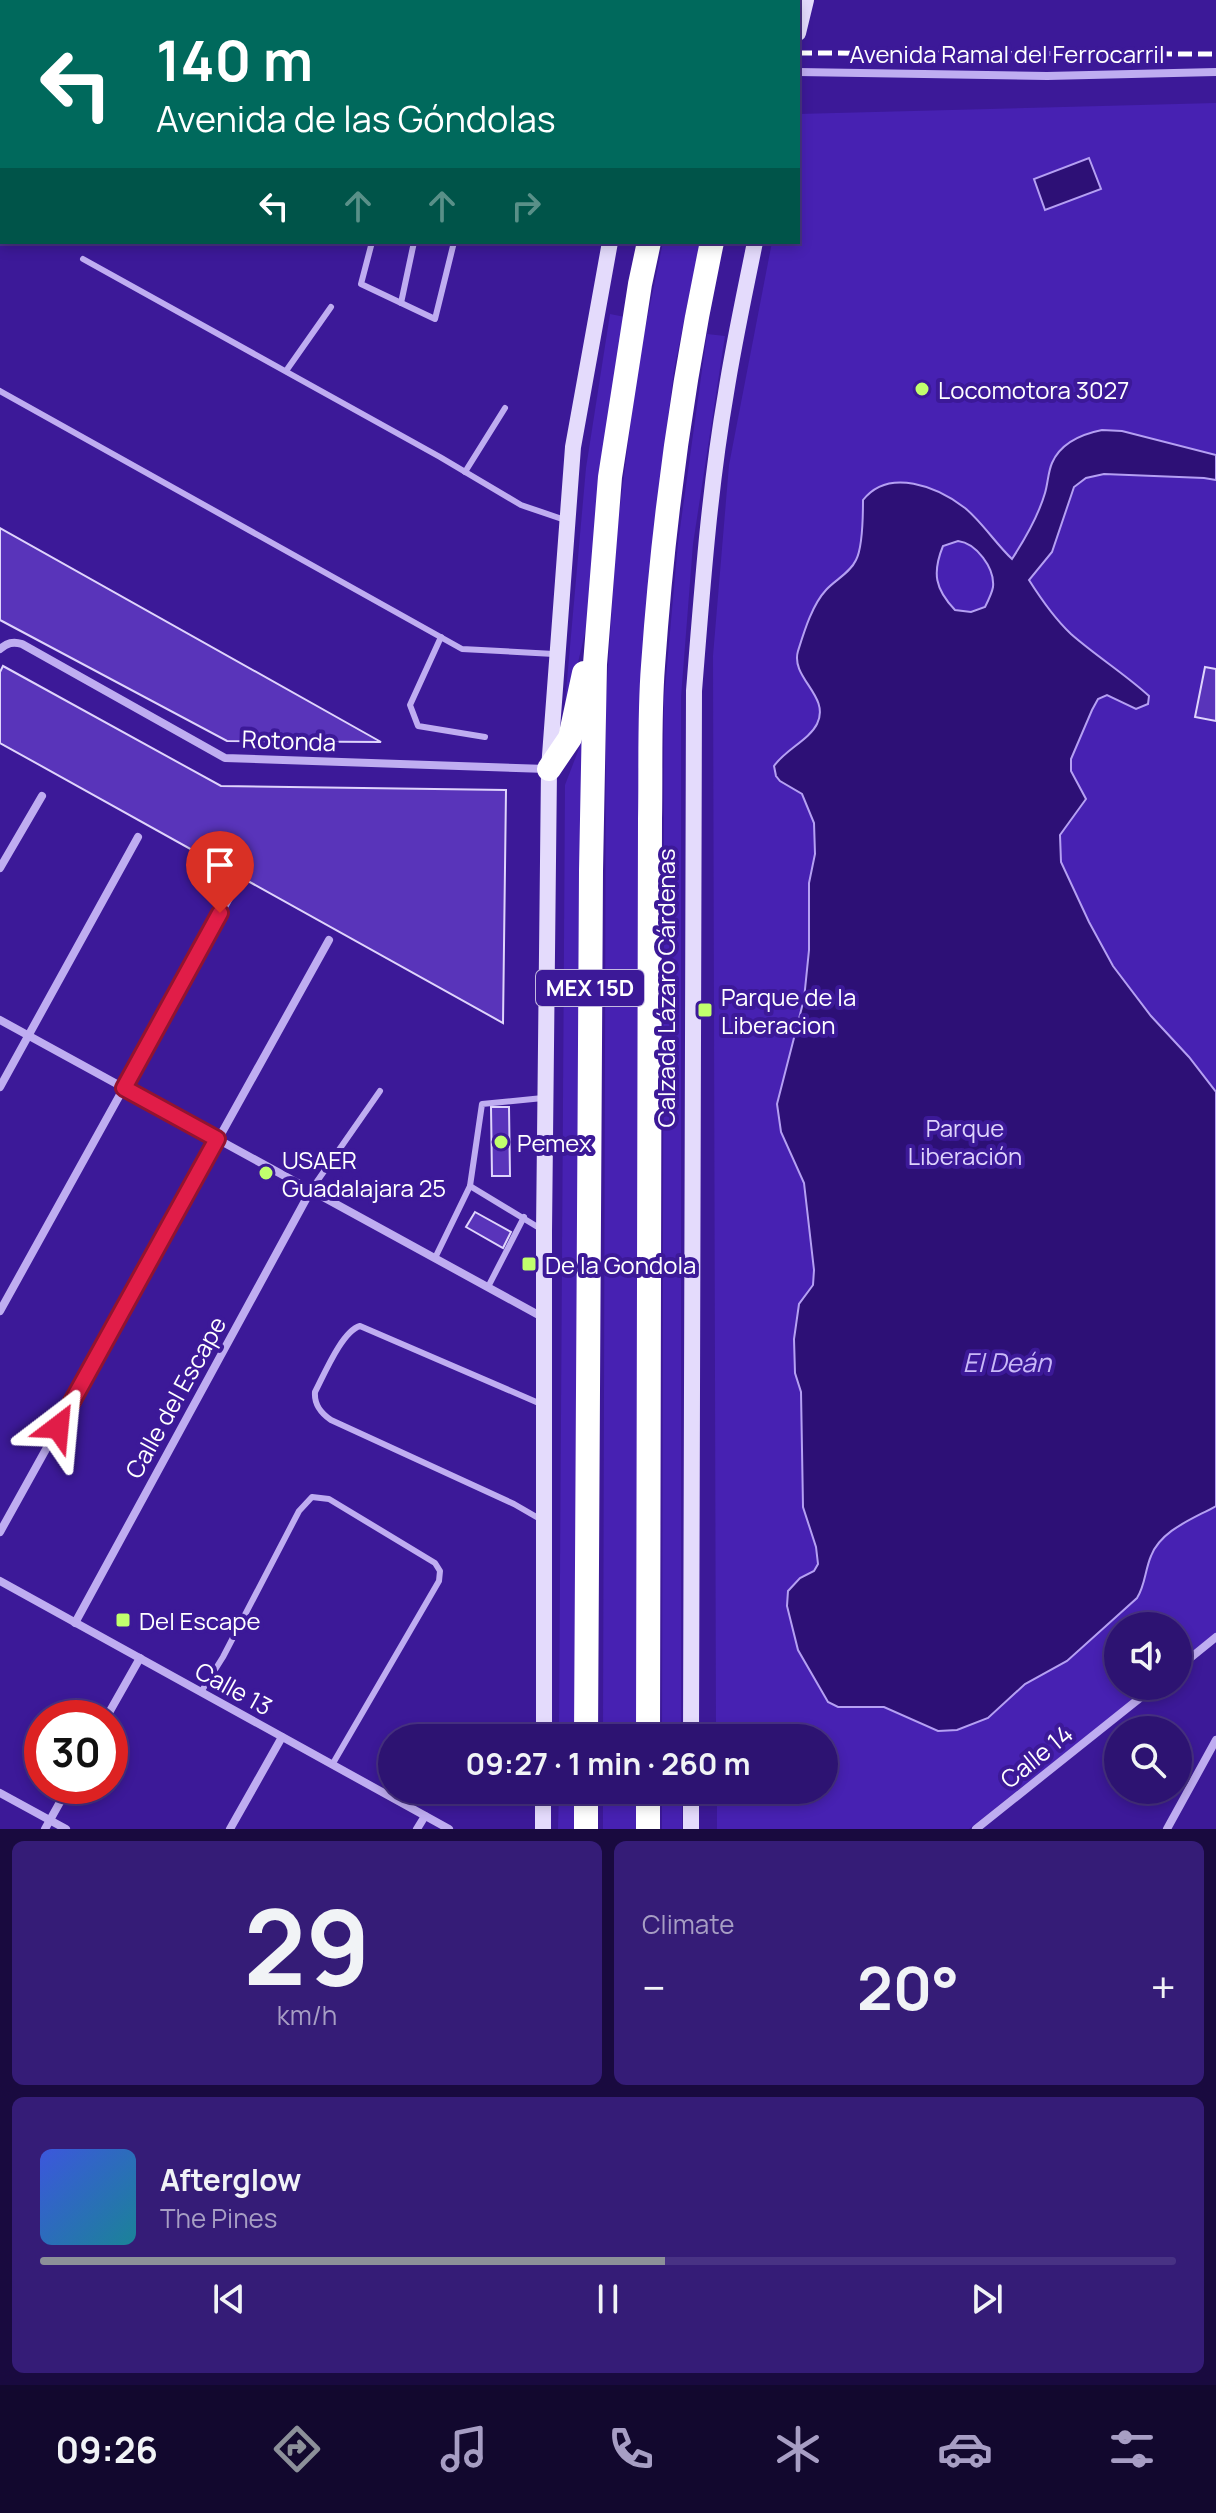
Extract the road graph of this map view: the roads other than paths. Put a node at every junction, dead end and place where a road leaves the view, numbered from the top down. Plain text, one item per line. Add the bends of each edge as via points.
1 (806, 0) edge
2 (800, 25) edge
3 (800, 72) edge
4 (1216, 72) edge
5 (371, 244) edge
6 (414, 244) edge
7 (454, 244) edge
8 (610, 244) edge
9 (649, 244) edge
10 (712, 244) edge
11 (755, 244) edge
12 (83, 259) dead end
13 (401, 303) junction
14 (331, 307) dead end
15 (286, 371) junction
16 (0, 391) edge
17 (505, 408) dead end
18 (465, 472) junction
19 (568, 521) junction
20 (600, 600) junction
21 (441, 637) junction
22 (0, 649) edge
23 (558, 654) junction
24 (485, 737) dead end
25 (549, 769) junction
26 (42, 796) dead end
27 (138, 837) dead end
28 (0, 868) edge
29 (234, 889) dead end
30 (329, 940) dead end
31 (0, 1020) edge
32 (29, 1035) junction
33 (0, 1087) edge
34 (124, 1088) junction
35 (380, 1091) dead end
36 (546, 1098) junction
37 (217, 1139) junction
38 (470, 1186) junction
39 (311, 1190) junction
40 (524, 1217) junction
41 (544, 1231) junction
42 (435, 1258) junction
43 (488, 1287) junction
44 (0, 1311) edge
45 (545, 1319) junction
46 (544, 1406) junction
47 (544, 1521) junction
48 (0, 1532) edge
49 (0, 1581) edge
50 (75, 1623) junction
51 (1216, 1637) edge
52 (1192, 1657) edge
53 (140, 1658) junction
54 (201, 1692) junction
55 (116, 1700) edge
56 (1137, 1700) edge
57 (544, 1724) edge
58 (586, 1724) edge
59 (648, 1724) edge
60 (691, 1724) edge
61 (282, 1737) junction
62 (1216, 1740) edge
63 (332, 1765) junction
64 (0, 1793) edge
65 (59, 1804) edge
66 (543, 1804) edge
67 (586, 1804) edge
68 (648, 1804) edge
69 (691, 1804) edge
70 (425, 1816) junction
71 (47, 1825) edge
72 (66, 1829) edge
73 (230, 1829) edge
74 (417, 1829) edge
75 (449, 1829) edge
76 (543, 1829) edge
77 (586, 1829) edge
78 (648, 1829) edge
79 (691, 1829) edge
80 (979, 1829) edge
81 (1167, 1829) edge

1 - 2 main road
3 - 4 street, Avenida Ramal del Ferrocarril
5 - 13 lane via 361,284
6 - 13 lane
7 - 13 lane via 435,319
8 - 19 main road via 573,447
9 - 20 highway, MEX 15D via 610,477
10 - 59 highway, Calzada Lázaro Cárdenas / MEX 15D via 680,413 652,668
11 - 60 main road, Calzada Lázaro Cárdenas via 714,471 694,691
12 - 15 lane
14 - 15 lane
15 - 18 lane
16 - 21 lane
17 - 18 lane
18 - 19 lane via 521,505
19 - 23 main road
20 - 25 highway via 570,738
20 - 58 highway, MEX 15D via 591,887
21 - 23 lane via 462,649
21 - 24 lane via 410,705 418,726
22 - 25 street, Rotonda via 22,644 225,758
23 - 25 main road
25 - 36 main road
26 - 28 street
27 - 32 street
29 - 34 street
30 - 37 street
31 - 32 street
32 - 33 street
32 - 34 street
34 - 37 street
34 - 44 street
35 - 39 lane
36 - 38 lane via 482,1104
36 - 41 main road
37 - 39 street
37 - 48 street
38 - 40 lane
38 - 42 lane
39 - 42 street
39 - 50 street, Calle del Escape
40 - 41 lane
40 - 43 lane
41 - 45 main road
42 - 43 street
43 - 45 street
45 - 46 main road
46 - 47 main road
46 - 47 lane via 360,1326 346,1335 315,1392 322,1414 331,1420
47 - 57 main road
49 - 50 street, Calle 13
50 - 53 street, Calle 13
51 - 52 street
53 - 54 street, Calle 13
53 - 55 street
54 - 61 street, Calle 13
54 - 63 lane via 299,1511 312,1497 329,1499 435,1563 440,1576
56 - 80 street, Calle 14
61 - 63 street, Calle 13
61 - 73 street
62 - 81 street
63 - 70 street, Calle 13
64 - 71 street
65 - 71 street
66 - 76 main road
67 - 77 highway
68 - 78 highway
69 - 79 main road
70 - 74 street
70 - 75 street, Calle 13
71 - 72 street

